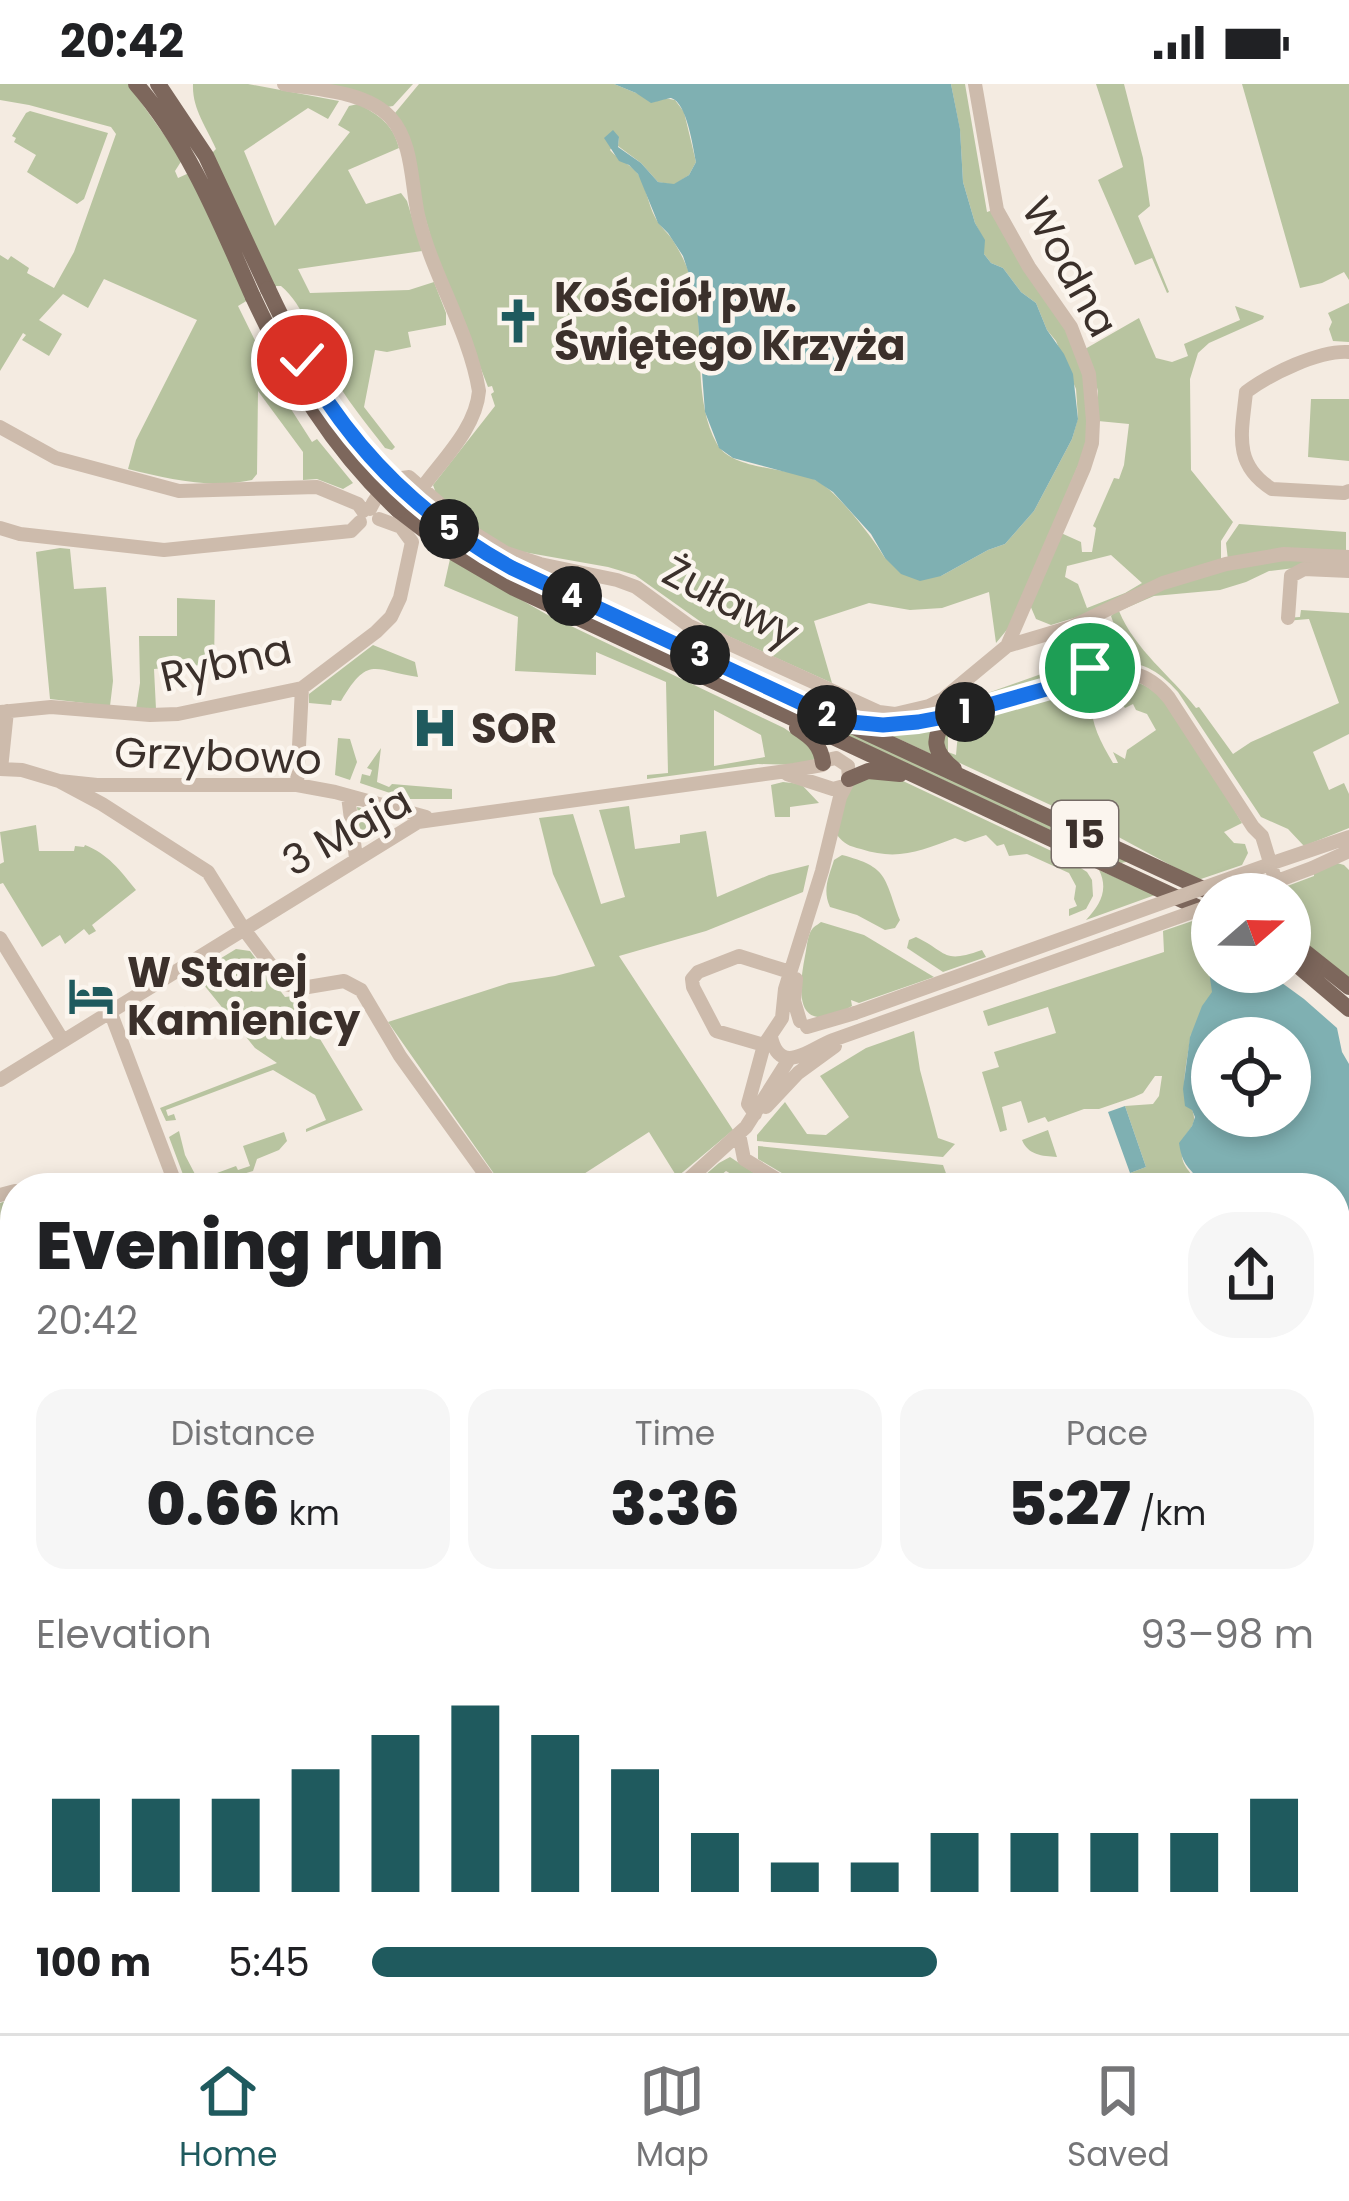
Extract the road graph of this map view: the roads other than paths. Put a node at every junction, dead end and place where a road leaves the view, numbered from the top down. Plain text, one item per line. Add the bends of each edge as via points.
1 (136, 84) edge
2 (158, 84) edge
3 (284, 84) edge
4 (975, 84) edge
5 (201, 163) junction
6 (1349, 352) edge
7 (0, 427) edge
8 (1349, 491) edge
9 (410, 498) junction
10 (368, 515) junction
11 (0, 528) edge
12 (1349, 557) edge
13 (1349, 571) edge
14 (1021, 613) junction
15 (1288, 618) dead end
16 (1071, 627) junction
17 (1041, 634) junction
18 (1006, 646) junction
19 (1092, 676) junction
20 (302, 688) junction
21 (745, 696) junction
22 (3, 711) edge
23 (950, 716) junction
24 (840, 721) junction
25 (823, 764) junction
26 (0, 769) edge
27 (774, 773) junction
28 (58, 781) junction
29 (847, 783) junction
30 (297, 785) junction
31 (825, 785) junction
32 (982, 787) junction
33 (943, 788) junction
34 (348, 796) junction
35 (431, 818) junction
36 (1349, 837) edge
37 (830, 838) junction
38 (1346, 857) edge
39 (356, 858) junction
40 (1270, 864) junction
41 (1273, 873) edge
42 (1299, 873) edge
43 (1191, 883) edge
44 (1191, 904) edge
45 (1191, 912) edge
46 (243, 928) junction
47 (0, 938) edge
48 (800, 943) junction
49 (1311, 957) edge
50 (790, 972) junction
51 (1311, 977) edge
52 (1349, 987) edge
53 (1349, 1009) edge
54 (110, 1011) junction
55 (781, 1022) junction
56 (804, 1024) junction
57 (860, 1031) junction
58 (63, 1041) junction
59 (775, 1048) junction
60 (807, 1051) junction
61 (0, 1080) edge
62 (749, 1121) junction
63 (171, 1173) edge
64 (484, 1173) edge
65 (695, 1173) edge
66 (767, 1173) edge

1 - 5 main road, 15
2 - 5 main road, 15
3 - 9 street via 371,104 403,140 420,224 479,391 470,423
4 - 14 street, Wodna via 997,210 1071,327 1092,388 1092,443
5 - 9 main road, 15, bridge via 285,363 320,422 362,474
6 - 8 street via 1307,361 1246,392 1240,444 1272,489
7 - 10 street via 56,458 178,491 312,487
9 - 10 street via 410,476 398,478
9 - 18 street, Żuławy via 506,553 636,587 688,625 880,712 943,699
9 - 21 main road, 15 via 454,553
9 - 24 main road, 15 via 512,568
10 - 11 street via 351,531 164,550
10 - 20 street, Rybna via 405,530 412,542 400,598 376,632
12 - 16 street via 1284,554 1226,564
13 - 15 street via 1291,576
14 - 17 street
14 - 18 street, Wodna
16 - 17 street
16 - 19 street
17 - 18 street
19 - 23 main road
19 - 40 street via 1126,671 1158,686
20 - 22 street, Rybna via 177,715
20 - 30 street
21 - 25 main road via 811,737
21 - 33 main road, 15
22 - 26 street, Rybna
23 - 24 main road via 901,725
23 - 32 main road via 935,746
24 - 32 main road, 15
25 - 27 street, 3 Maja
25 - 29 street via 845,762
25 - 31 street
26 - 28 street, Grzybowo
27 - 31 street, 3 Maja
27 - 35 street, 3 Maja
28 - 30 street, Grzybowo
28 - 46 street via 208,872
29 - 31 street
29 - 33 main road via 877,771
29 - 37 street
30 - 34 street, Grzybowo
31 - 37 street
32 - 43 main road, 15
33 - 44 main road, 15
34 - 35 street, Grzybowo
34 - 39 street
35 - 39 street, 3 Maja
36 - 40 street
37 - 48 street
38 - 42 street
39 - 46 street, 3 Maja
40 - 41 street
40 - 56 street, bridge
45 - 57 street, bridge
46 - 54 street, 3 Maja
46 - 64 street via 285,984 344,981 361,990
47 - 58 street
48 - 50 street
48 - 56 street via 794,1001
49 - 52 main road
50 - 55 street
50 - 59 street via 739,956 692,980 716,1031
51 - 53 main road
54 - 58 street, 3 Maja
54 - 63 street
55 - 56 street
55 - 59 street
56 - 60 street via 812,1039
57 - 60 street
57 - 62 street via 798,1073
58 - 61 street, 3 Maja
59 - 60 street via 797,1058
59 - 62 street
59 - 62 street via 748,1101
62 - 65 street
62 - 66 street via 744,1159

